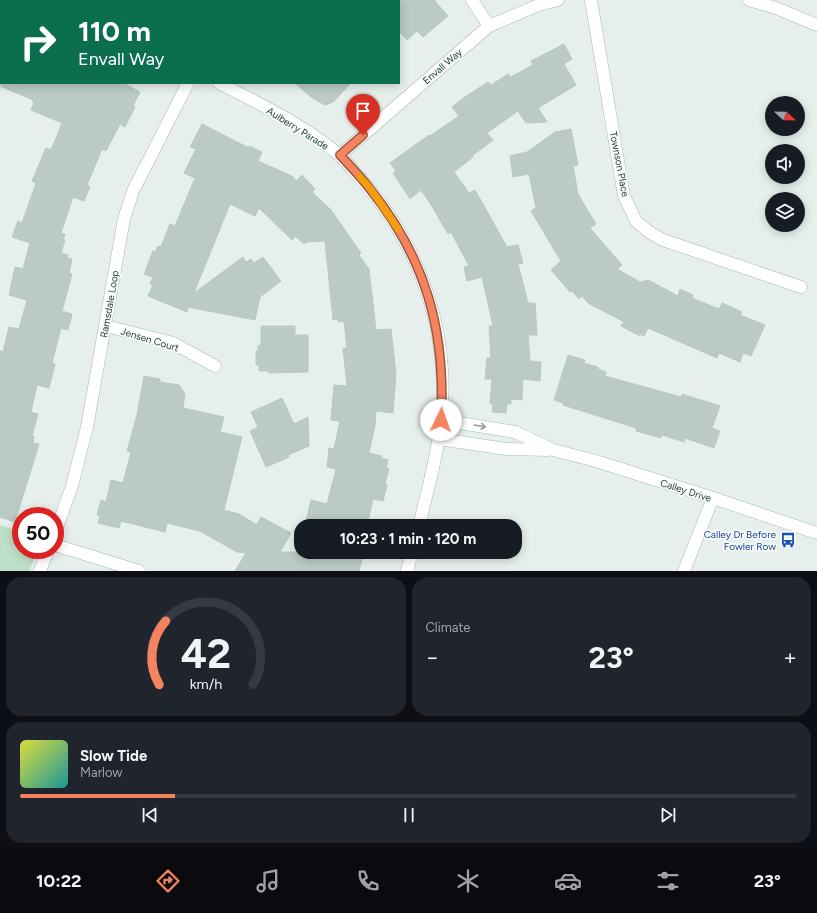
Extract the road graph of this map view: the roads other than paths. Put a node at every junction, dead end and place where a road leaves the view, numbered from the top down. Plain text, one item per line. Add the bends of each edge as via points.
1 (472, 0) edge
2 (558, 0) edge
3 (591, 0) edge
4 (749, 0) edge
5 (817, 25) edge
6 (489, 26) junction
7 (187, 84) edge
8 (221, 84) edge
9 (340, 155) junction
10 (801, 287) dead end
11 (106, 326) junction
12 (215, 366) dead end
13 (441, 420) junction
14 (439, 439) junction
15 (553, 450) junction
16 (713, 498) junction
17 (64, 508) edge
18 (420, 519) edge
19 (817, 533) edge
20 (64, 548) edge
21 (45, 559) edge
22 (410, 559) edge
23 (40, 571) edge
24 (139, 571) edge
25 (407, 571) edge
26 (684, 571) edge

1 - 6 street
2 - 6 street, Envall Way via 539,5
3 - 10 street, Townson Place via 624,196 636,221 663,240
4 - 5 street
6 - 9 street, Envall Way
7 - 11 street, Ramsdale Loop via 128,205
8 - 9 street, Aulberry Parade via 280,115
9 - 13 street, Aulberry Parade via 387,211 418,265 436,323 441,357
11 - 12 street, Jensen Court via 173,343
11 - 17 street, Ramsdale Loop via 87,427
13 - 14 street, Aulberry Parade
13 -> 15 street, Calley Drive via 515,432
14 - 15 street, Calley Drive via 506,449
14 - 18 street, Aulberry Parade
15 - 16 street, Calley Drive
16 - 19 street, Calley Drive
16 - 26 street
20 - 24 street
21 - 23 street
22 - 25 street

